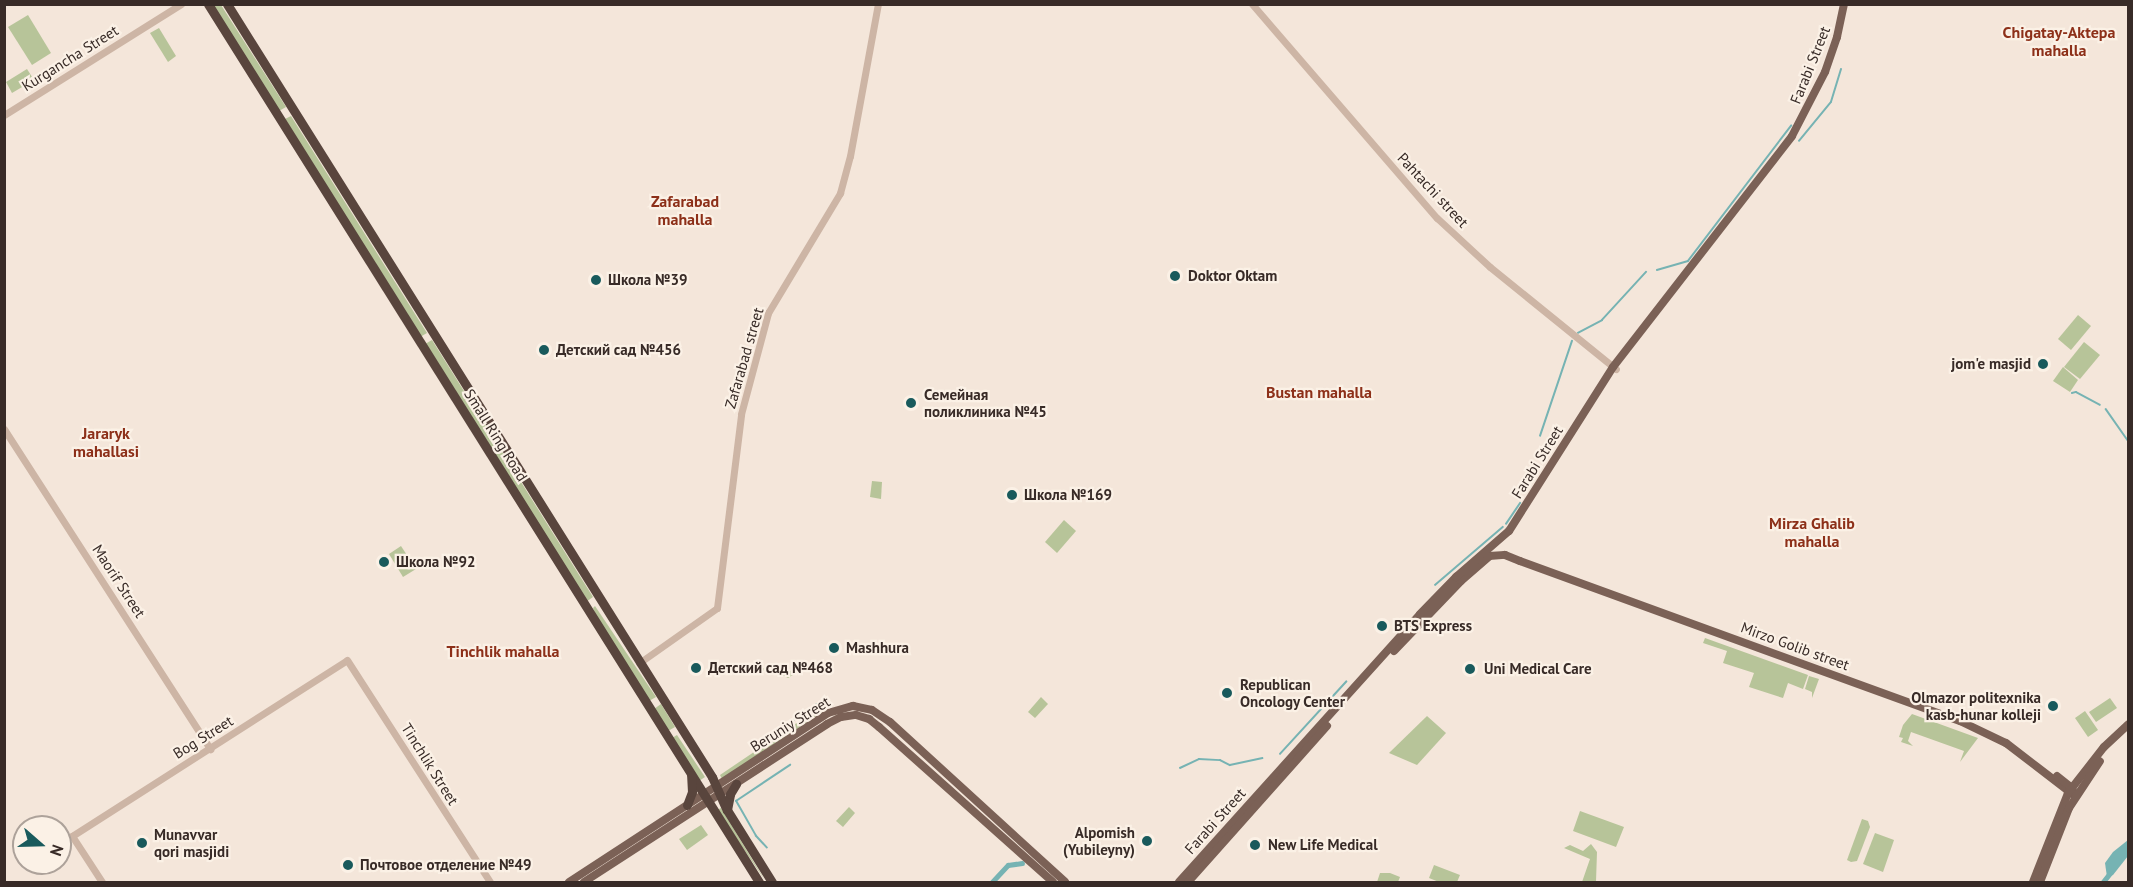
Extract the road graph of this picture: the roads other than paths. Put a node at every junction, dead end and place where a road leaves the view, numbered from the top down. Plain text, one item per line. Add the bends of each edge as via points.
1 (181, 4) edge
2 (208, 4) edge
3 (227, 4) edge
4 (878, 4) edge
5 (1252, 4) edge
6 (1846, 4) edge
7 (4, 115) edge
8 (433, 334) junction
9 (419, 341) junction
10 (1615, 368) junction
11 (4, 429) edge
12 (1497, 546) junction
13 (1505, 555) junction
14 (1490, 556) junction
15 (600, 601) junction
16 (587, 608) junction
17 (347, 660) joint
18 (639, 663) junction
19 (660, 696) junction
20 (647, 704) junction
21 (1961, 718) junction
22 (2128, 724) edge
23 (2128, 730) edge
24 (210, 748) junction
25 (917, 760) junction
26 (934, 763) junction
27 (691, 773) junction
28 (937, 778) junction
29 (736, 784) junction
30 (718, 791) junction
31 (2072, 792) junction
32 (706, 798) junction
33 (689, 809) junction
34 (727, 810) junction
35 (719, 819) junction
36 (102, 882) edge
37 (490, 882) edge
38 (569, 882) edge
39 (584, 882) edge
40 (759, 882) edge
41 (772, 882) edge
42 (1053, 882) edge
43 (1065, 882) edge
44 (1179, 882) edge
45 (1188, 882) edge
46 (2033, 882) edge
47 (2040, 882) edge

1 - 7 street, Kurgancha Street
2 - 9 highway, Small Ring Road
3 - 8 highway, Small Ring Road
4 - 18 street, Zafarabad street via 840,193 768,312 741,414 717,608
5 - 10 street, Pahtachi street via 1437,218 1490,267
6 - 10 main road, Farabi Street via 1839,48 1800,134
8 - 9 highway
8 - 15 highway, Small Ring Road
9 - 16 highway, Small Ring Road
10 - 12 main road, Farabi Street via 1524,517
11 - 24 street, Maorif Street
12 - 13 main road
12 - 14 main road, Farabi Street
12 - 21 main road, Mirzo Golib street
12 - 44 main road, Farabi Street via 1468,566 1420,614
13 - 14 main road, Mirzo Golib street
13 - 21 main road, Mirzo Golib street
14 - 45 main road, Farabi Street via 1378,669
15 - 16 highway
15 - 18 highway, Small Ring Road
16 - 20 highway, Small Ring Road
17 - 24 street, Bog Street
17 - 37 street, Tinchlik Street
18 - 19 highway, Small Ring Road
19 - 20 highway via 656,703
19 - 30 highway, Small Ring Road
20 - 27 highway, Small Ring Road
21 - 31 main road, Mirzo Golib street via 2006,743
22 - 31 main road via 2104,747
23 - 31 main road
24 - 36 street, Bog Street via 72,836
25 - 26 main road
25 - 28 main road, Beruniy Street
25 - 29 main road, Beruniy Street via 871,720 847,716 827,724
26 - 28 main road
26 - 30 main road, Beruniy Street via 876,712 862,706 847,706 828,713
26 - 43 main road, Beruniy Street
27 - 32 highway, Small Ring Road
27 - 33 highway
28 - 42 main road, Beruniy Street
29 - 30 main road, Beruniy Street
29 - 34 highway
30 - 32 main road, Beruniy Street
30 - 34 highway, Small Ring Road
31 - 46 main road
31 - 47 main road
32 - 33 main road, Beruniy Street
32 - 35 highway, Small Ring Road
33 - 35 main road
33 - 38 main road, Beruniy Street
33 - 39 main road, Beruniy Street
34 - 41 highway, Small Ring Road
35 - 40 highway, Small Ring Road

